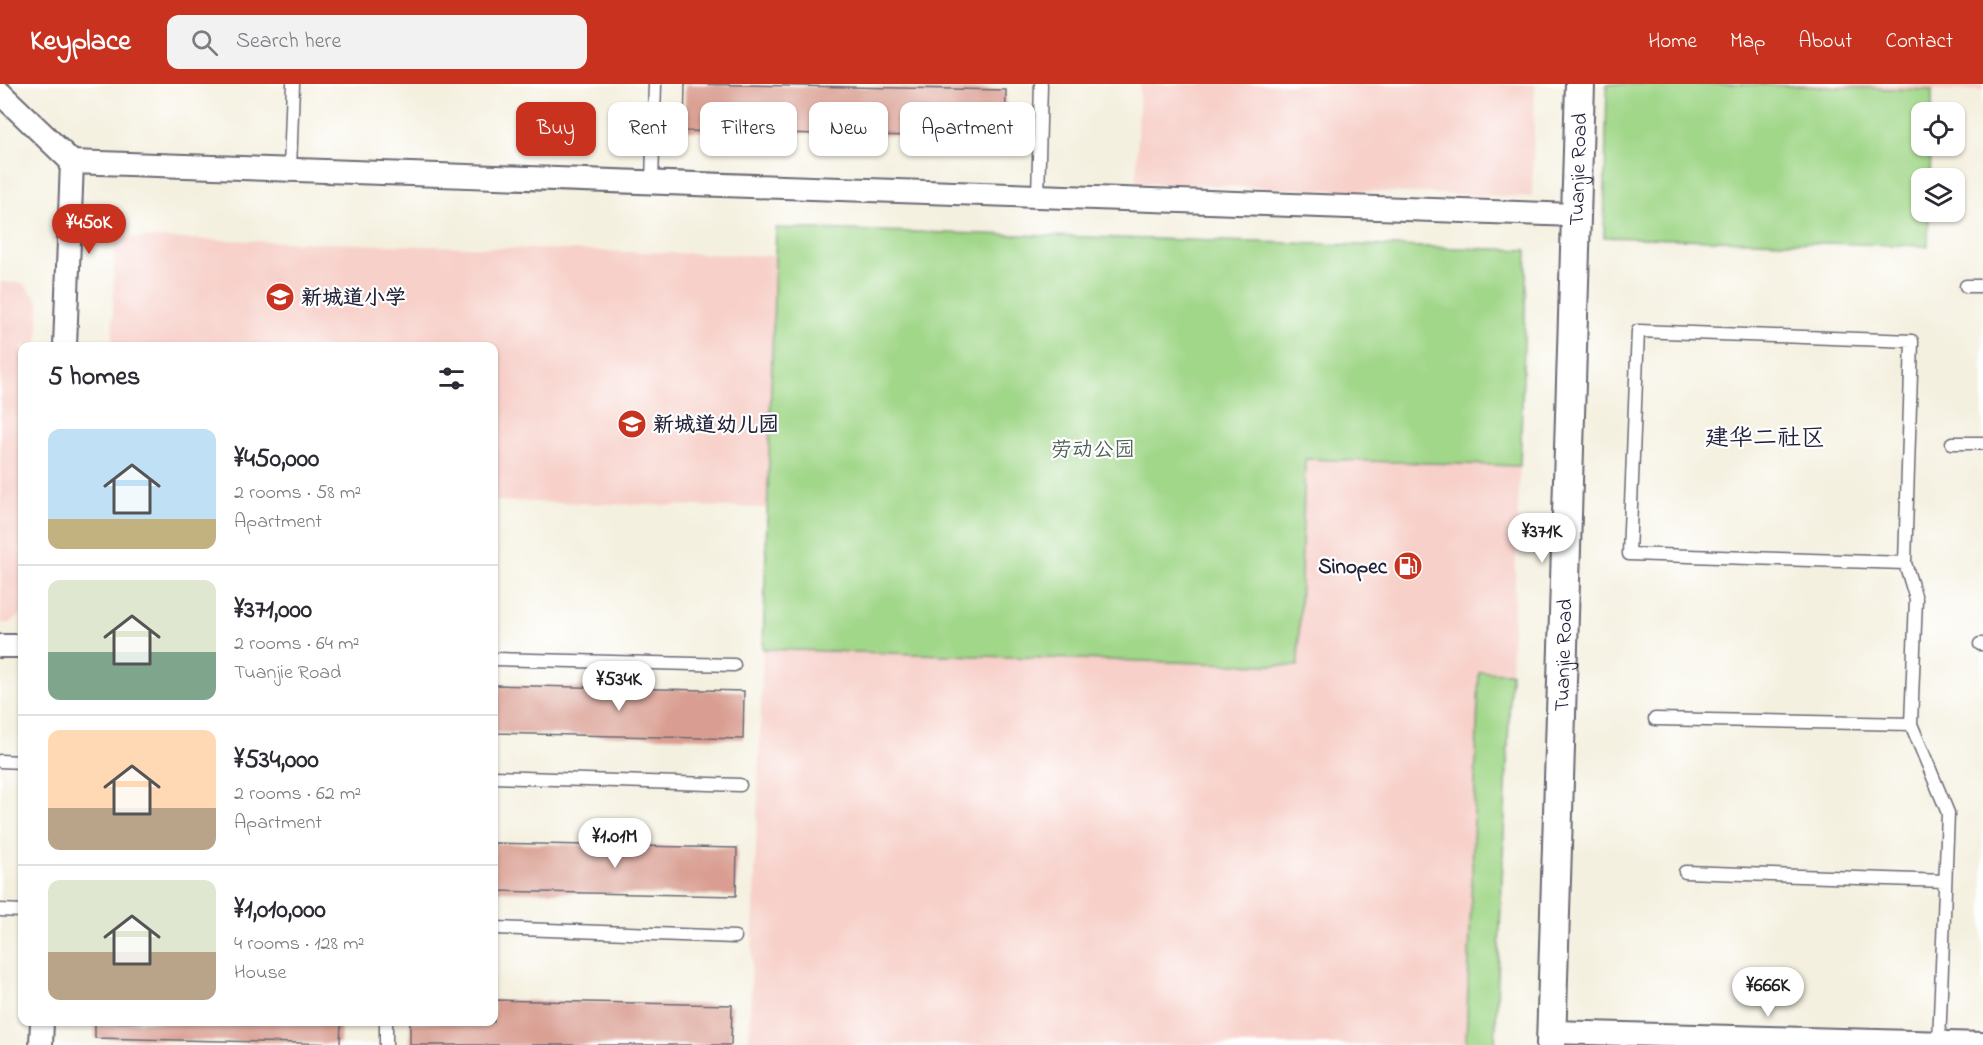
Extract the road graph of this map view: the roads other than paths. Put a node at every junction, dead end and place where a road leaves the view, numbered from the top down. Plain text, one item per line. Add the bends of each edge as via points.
1 (293, 84) edge
2 (655, 84) edge
3 (1041, 84) edge
4 (1580, 84) edge
5 (0, 93) edge
6 (72, 162) junction
7 (290, 169) junction
8 (652, 182) junction
9 (1038, 196) junction
10 (1576, 215) junction
11 (1966, 286) dead end
12 (1983, 286) edge
13 (65, 342) edge
14 (1952, 442) dead end
15 (1983, 443) edge
16 (1905, 563) junction
17 (0, 646) edge
18 (18, 646) edge
19 (498, 659) edge
20 (734, 665) dead end
21 (1655, 718) dead end
22 (1911, 724) junction
23 (0, 761) edge
24 (18, 762) edge
25 (498, 777) edge
26 (740, 785) dead end
27 (1685, 872) dead end
28 (1945, 881) junction
29 (0, 910) edge
30 (18, 911) edge
31 (498, 928) edge
32 (735, 937) dead end
33 (42, 1026) edge
34 (386, 1026) edge
35 (1551, 1038) edge
36 (1611, 1039) edge
37 (1939, 1043) junction
38 (1983, 1044) edge
39 (41, 1045) edge
40 (386, 1045) edge

1 - 7 lane
2 - 8 lane
3 - 9 lane
4 - 10 street, Tuanjie Road
5 - 6 street
6 - 7 street
6 - 13 street
7 - 8 street
8 - 9 street
9 - 10 street
10 - 35 street, Tuanjie Road
11 - 12 lane
14 - 15 lane
16 - 16 lane via 1912,340 1638,331 1629,554
16 - 22 lane via 1916,599
17 - 18 street
19 - 20 lane
21 - 22 lane
22 - 28 lane via 1948,813
23 - 24 lane
25 - 26 lane
27 - 28 lane
28 - 37 lane
29 - 30 lane
31 - 32 lane
33 - 39 street
34 - 40 lane
35 - 36 street
36 - 37 street
37 - 38 street

